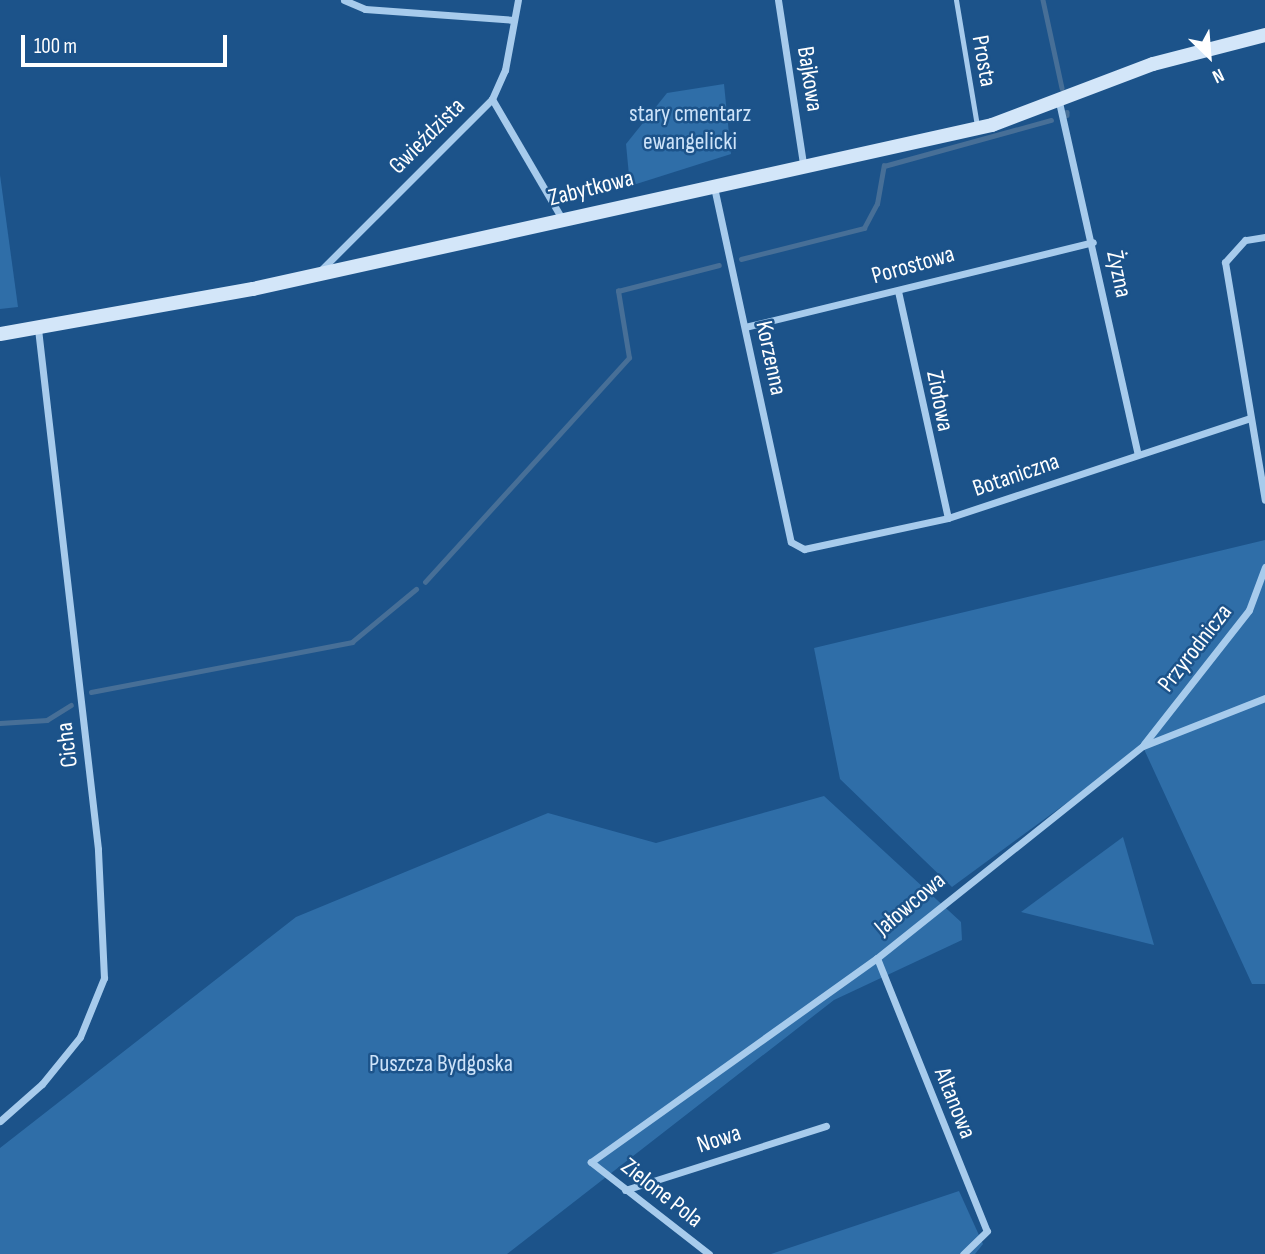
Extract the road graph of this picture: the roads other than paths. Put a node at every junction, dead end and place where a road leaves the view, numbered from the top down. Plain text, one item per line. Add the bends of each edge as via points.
1 (344, 0) edge
2 (518, 0) edge
3 (778, 0) edge
4 (956, 0) edge
5 (514, 20) junction
6 (1265, 35) edge
7 (492, 99) junction
8 (1059, 102) junction
9 (978, 128) junction
10 (803, 163) junction
11 (713, 183) junction
12 (562, 219) junction
13 (1265, 237) edge
14 (1093, 242) junction
15 (317, 274) junction
16 (898, 291) junction
17 (745, 327) junction
18 (38, 328) junction
19 (0, 334) edge
20 (1250, 418) junction
21 (1138, 454) junction
22 (1265, 500) edge
23 (948, 518) junction
24 (791, 542) joint
25 (1265, 567) edge
26 (1265, 698) edge
27 (1143, 746) junction
28 (877, 958) junction
29 (0, 1121) edge
30 (825, 1126) dead end
31 (591, 1162) joint
32 (625, 1190) junction
33 (709, 1254) edge
34 (963, 1254) edge

1 - 5 street via 365,9
2 - 5 street, Gwieździsta
3 - 10 street, Bajkowa
4 - 9 lane, Prosta
5 - 7 street, Gwieździsta
6 - 8 street, Zabytkowa via 1153,64
7 - 12 street
7 - 15 street, Gwieździsta
8 - 9 street, Zabytkowa
8 - 14 street, Żyzna
9 - 10 street, Zabytkowa
10 - 11 street, Zabytkowa
11 - 12 street, Zabytkowa
11 - 17 street, Korzenna
12 - 15 street, Zabytkowa
13 - 20 street via 1245,240 1225,262
14 - 16 street, Porostowa
14 - 21 street, Żyzna
15 - 18 street, Zabytkowa
16 - 17 street, Porostowa
16 - 23 street, Ziołowa
17 - 24 street, Korzenna
18 - 19 street, Zabytkowa
18 - 29 street, Cicha via 98,849 104,978 80,1037 42,1084
20 - 21 street, Botaniczna
20 - 22 street
21 - 23 street, Botaniczna
23 - 24 street, Botaniczna via 804,549
25 - 27 street, Przyrodnicza via 1249,610
26 - 27 street, Jałowcowa
27 - 28 street, Jałowcowa
28 - 31 street, Jałowcowa
28 - 34 street, Altanowa via 987,1231
30 - 32 street, Nowa
31 - 32 street, Zielone Pola
32 - 33 street, Zielone Pola

